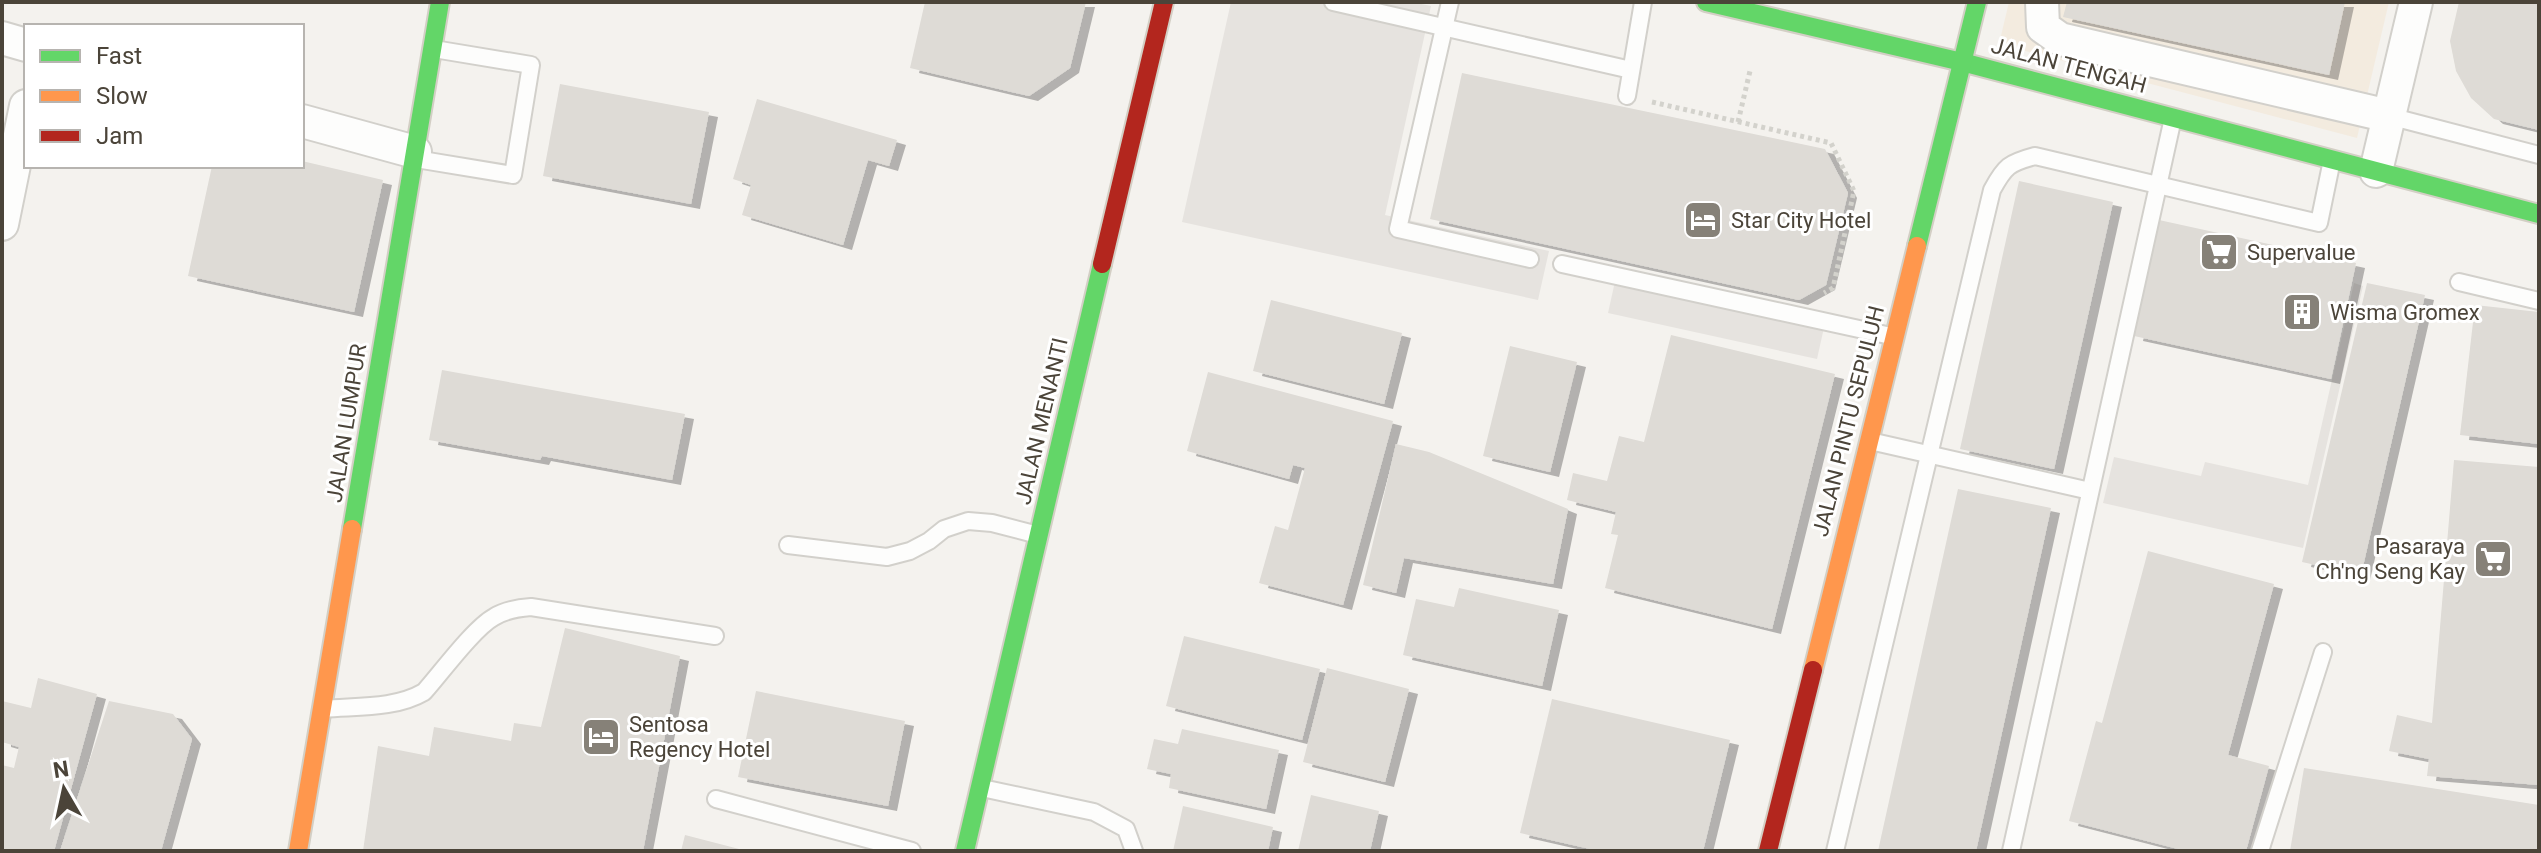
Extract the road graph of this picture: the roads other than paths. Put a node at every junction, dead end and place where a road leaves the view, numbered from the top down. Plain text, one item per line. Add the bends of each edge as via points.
1 (440, 2) edge
2 (1164, 2) edge
3 (1333, 2) edge
4 (1450, 2) edge
5 (1643, 2) edge
6 (1706, 2) edge
7 (1977, 2) edge
8 (2042, 2) edge
9 (2416, 2) edge
10 (1445, 26) junction
11 (2, 38) edge
12 (24, 44) edge
13 (432, 49) junction
14 (1962, 62) junction
15 (1631, 70) junction
16 (1627, 96) dead end
17 (24, 116) edge
18 (2389, 116) junction
19 (2174, 118) junction
20 (304, 122) edge
21 (2539, 155) edge
22 (415, 156) junction
23 (2332, 159) junction
24 (2376, 171) junction
25 (2157, 185) junction
26 (2539, 214) edge
27 (2, 224) edge
28 (1530, 259) dead end
29 (1562, 264) dead end
30 (2459, 282) dead end
31 (2539, 301) edge
32 (1893, 336) junction
33 (1868, 440) junction
34 (1930, 455) junction
35 (2090, 491) junction
36 (1039, 536) junction
37 (788, 545) dead end
38 (715, 636) dead end
39 (2323, 652) dead end
40 (322, 709) junction
41 (981, 788) junction
42 (716, 799) dead end
43 (298, 851) edge
44 (912, 851) edge
45 (965, 851) edge
46 (1134, 851) edge
47 (1768, 851) edge
48 (1835, 851) edge
49 (2011, 851) edge
50 (2260, 851) edge

1 - 13 street, JALAN LUMPUR
2 - 36 street, JALAN MENANTI
3 - 10 lane
4 - 10 lane
5 - 15 lane
6 - 14 street, JALAN TENGAH
7 - 14 street, JALAN PINTU SEPULUH
8 - 18 street via 2043,27 2060,39
9 - 18 street
10 - 15 lane
10 - 28 lane via 1398,229
11 - 12 street
13 - 22 street, JALAN LUMPUR
13 - 22 lane via 531,65 513,175
14 - 19 street, JALAN TENGAH
14 - 32 street, JALAN PINTU SEPULUH
15 - 16 lane
17 - 27 street
18 - 21 lane
18 - 24 street
19 - 23 street, JALAN TENGAH
19 - 25 lane
20 - 22 street
22 - 40 street, JALAN LUMPUR
23 - 24 street, JALAN TENGAH
23 - 25 lane via 2319,223
24 - 26 street, JALAN TENGAH
25 - 34 lane via 2035,156 2003,170 1992,190
25 - 35 lane
29 - 32 lane
30 - 31 lane
32 - 33 street, JALAN PINTU SEPULUH
33 - 34 lane
33 - 47 street, JALAN PINTU SEPULUH
34 - 35 lane
34 - 48 lane
35 - 49 lane
36 - 37 lane via 968,521 887,557
36 - 41 street, JALAN MENANTI
38 - 40 lane via 516,609 484,623 414,698
39 - 50 lane
40 - 43 street, JALAN LUMPUR
41 - 45 street, JALAN MENANTI
41 - 46 lane via 1094,812 1126,829
42 - 44 lane

